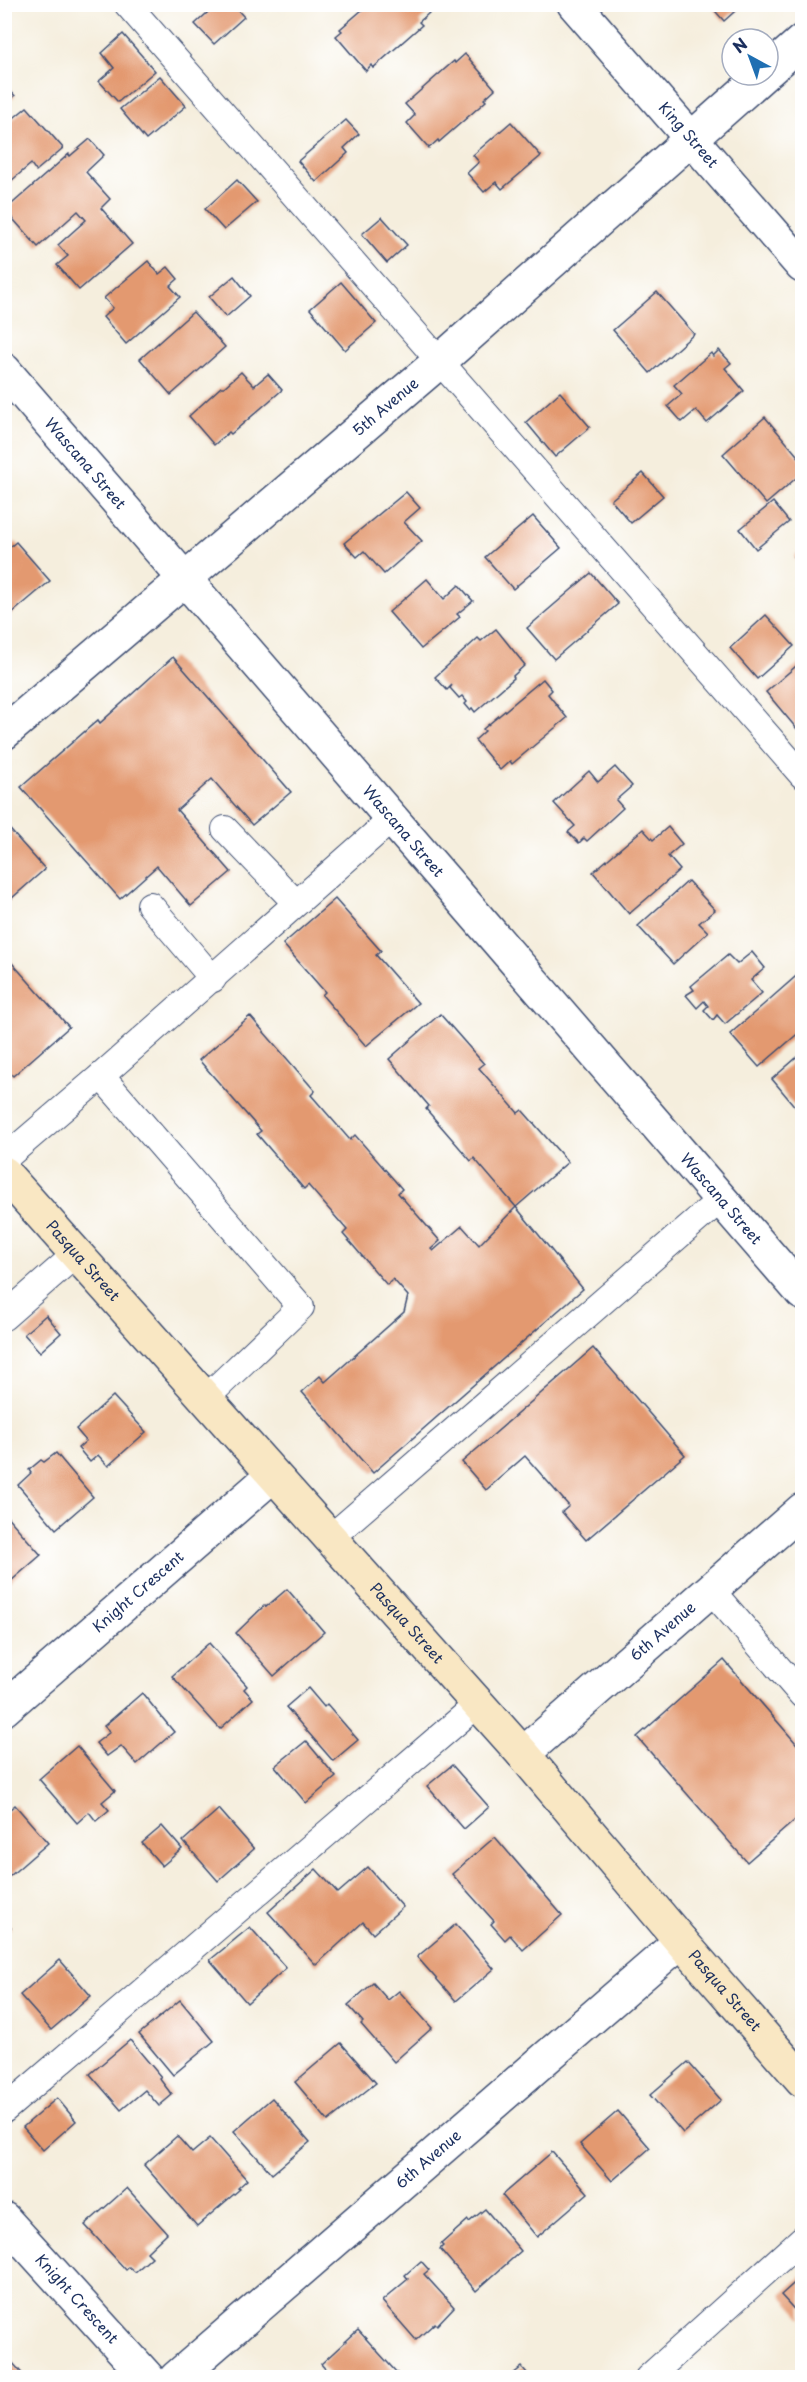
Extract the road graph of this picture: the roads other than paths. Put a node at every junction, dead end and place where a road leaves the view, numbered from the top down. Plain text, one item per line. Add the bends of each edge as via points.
1 (127, 4) edge
2 (574, 4) edge
3 (802, 41) edge
4 (780, 60) edge
5 (749, 87) edge
6 (692, 138) junction
7 (802, 266) edge
8 (440, 361) junction
9 (4, 370) edge
10 (184, 578) junction
11 (4, 733) edge
12 (802, 774) edge
13 (393, 818) junction
14 (225, 829) dead end
15 (296, 903) junction
16 (150, 905) dead end
17 (213, 979) junction
18 (102, 1076) junction
19 (4, 1159) edge
20 (4, 1173) edge
21 (721, 1199) junction
22 (76, 1254) junction
23 (802, 1293) edge
24 (4, 1317) edge
25 (205, 1399) junction
26 (273, 1475) junction
27 (802, 1510) edge
28 (330, 1538) junction
29 (711, 1590) junction
30 (802, 1695) edge
31 (478, 1704) junction
32 (4, 1709) edge
33 (523, 1754) junction
34 (681, 1941) junction
35 (802, 2080) edge
36 (4, 2110) edge
37 (4, 2219) edge
38 (802, 2239) edge
39 (148, 2378) edge
40 (176, 2378) edge
41 (648, 2378) edge

1 - 8 lane
2 - 6 street, King Street
3 - 4 street
5 - 6 street, 5th Avenue
6 - 7 street, King Street
6 - 8 street, 5th Avenue
8 - 10 street, 5th Avenue
8 - 12 lane
9 - 10 street, Wascana Street
10 - 11 street, 5th Avenue
10 - 13 street, Wascana Street
13 - 15 lane
13 - 21 street, Wascana Street
14 - 15 lane
15 - 17 lane
16 - 17 lane
17 - 18 lane
18 - 19 lane
18 - 25 lane via 301,1307
20 - 22 street, Pasqua Street
21 - 23 street, Wascana Street
21 - 28 lane
22 - 24 lane
22 - 25 street, Pasqua Street
25 - 26 street, Pasqua Street
26 - 28 street, Pasqua Street
26 - 32 street, Knight Crescent
27 - 29 street, 6th Avenue
28 - 31 street, Pasqua Street
29 - 30 lane
29 - 33 street, 6th Avenue
31 - 33 street, Pasqua Street
31 - 36 lane
33 - 34 street, Pasqua Street
34 - 35 street, Pasqua Street
34 - 40 street, 6th Avenue
37 - 39 street, Knight Crescent
38 - 41 lane

